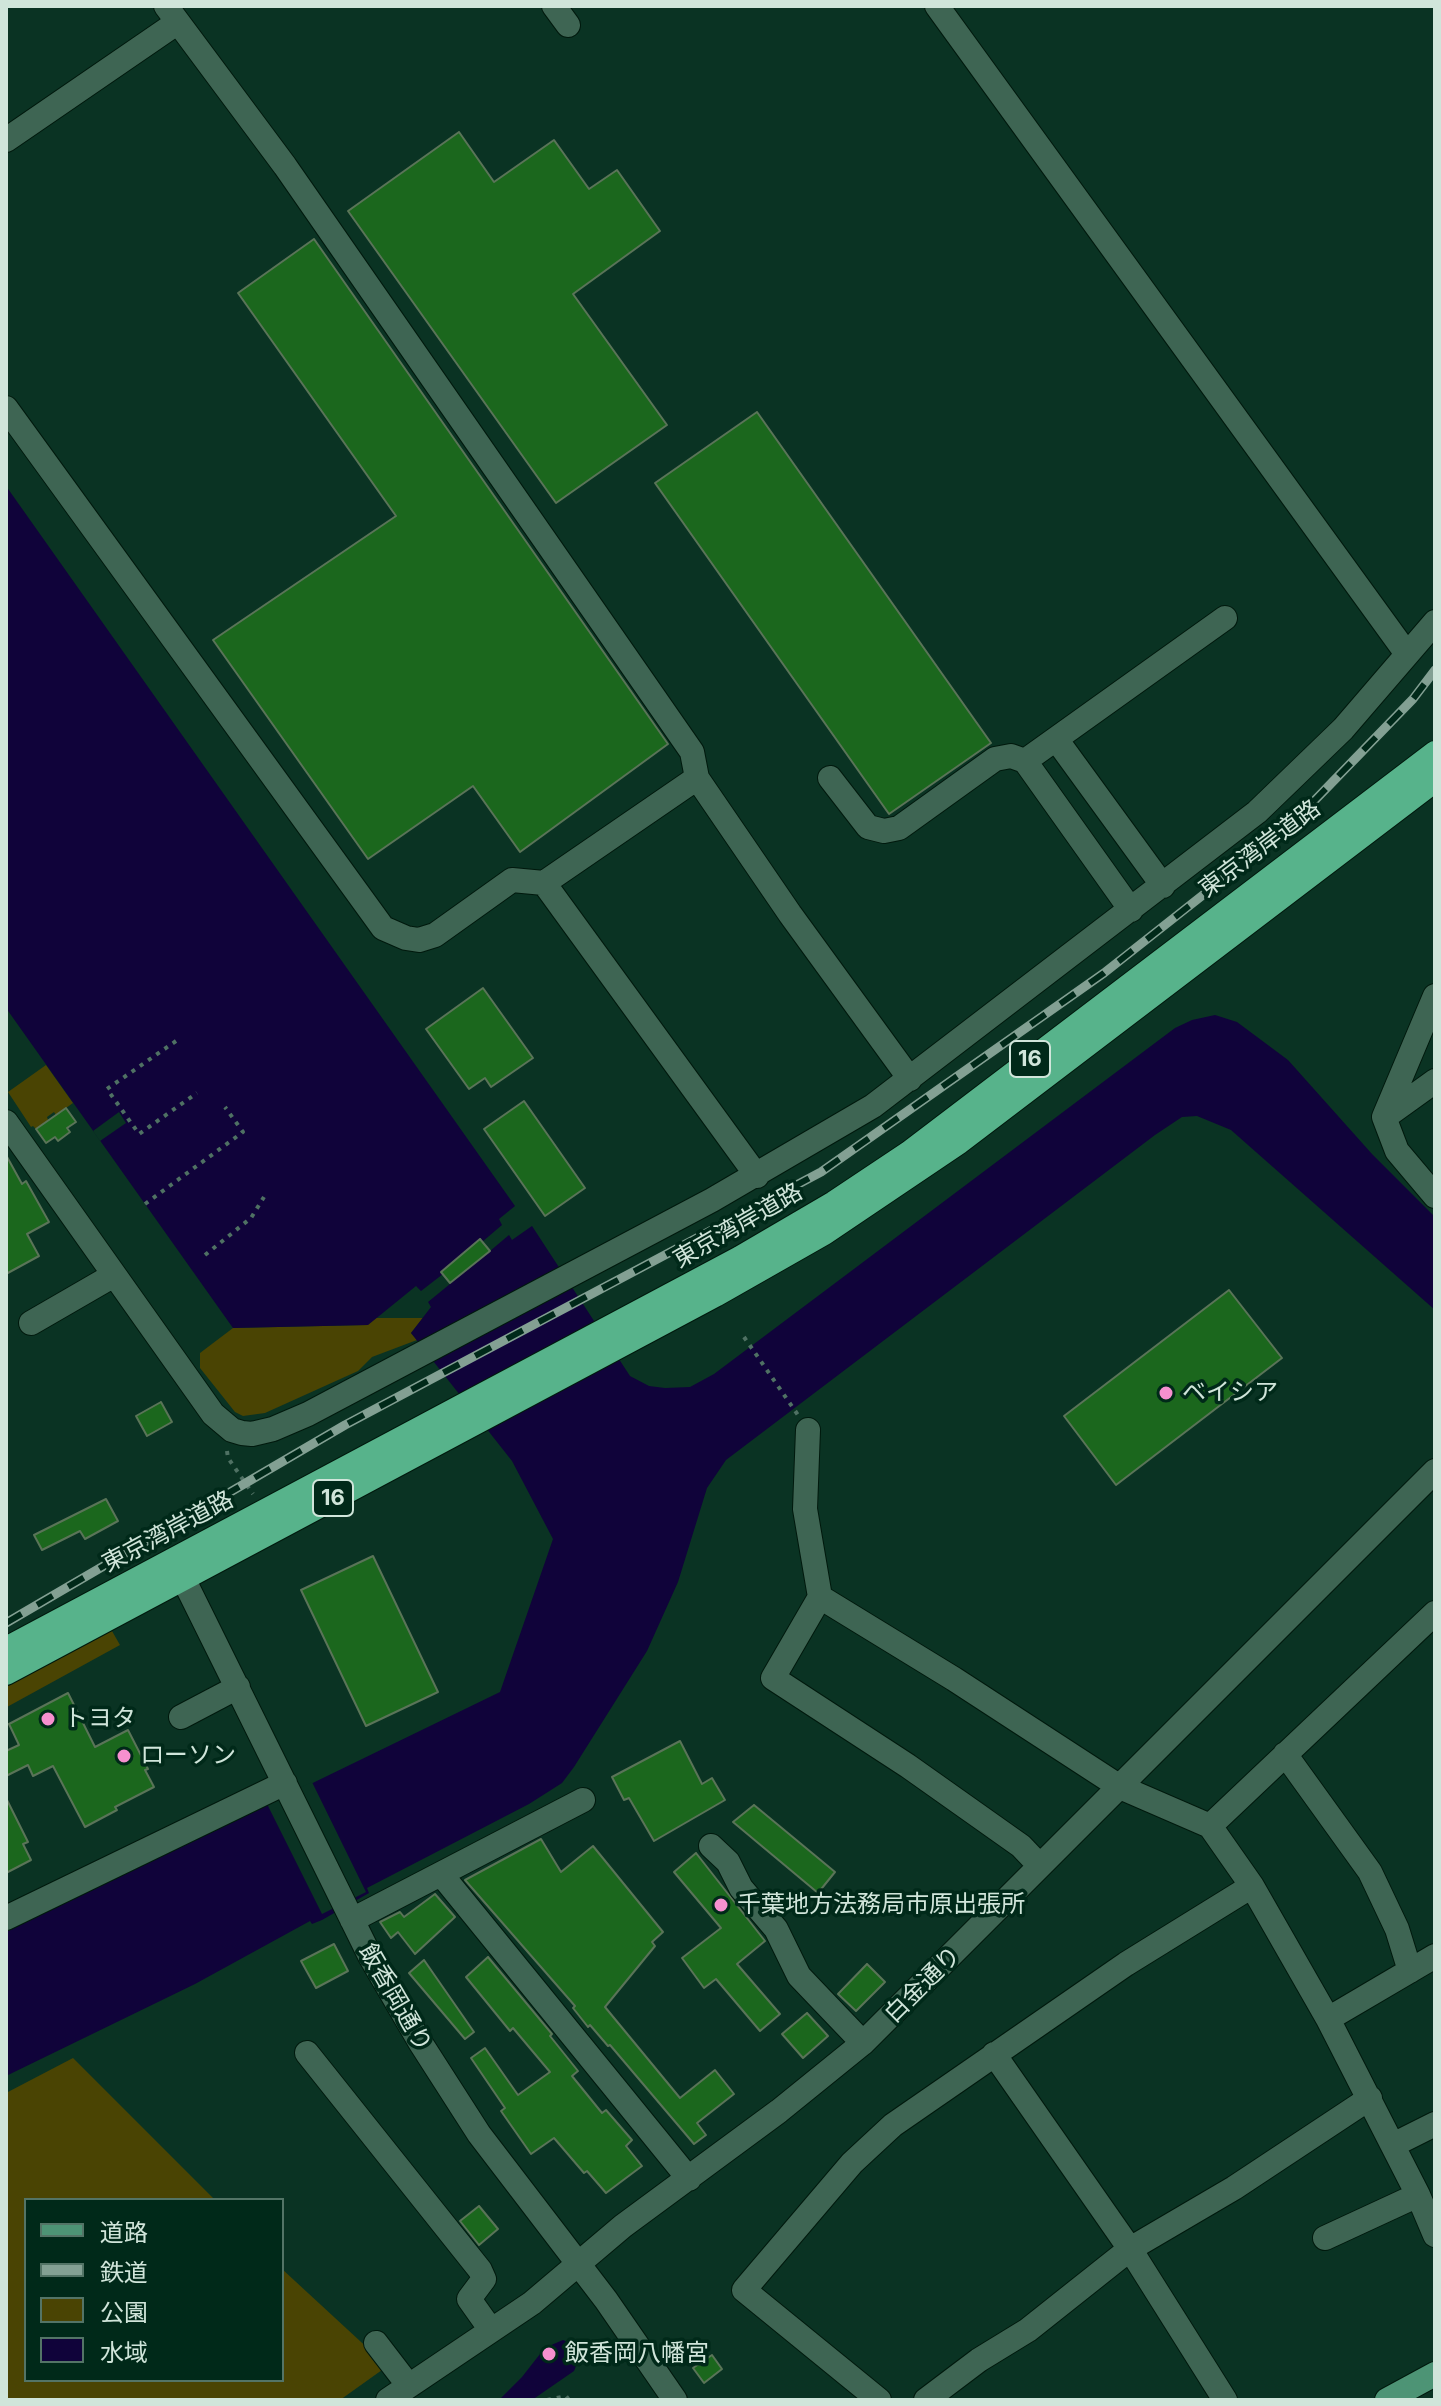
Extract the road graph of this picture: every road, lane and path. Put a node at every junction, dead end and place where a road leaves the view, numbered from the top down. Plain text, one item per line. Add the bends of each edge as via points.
1 (937, 6) edge
2 (172, 14) edge
3 (6, 140) edge
4 (6, 408) edge
5 (1225, 618) dead end
6 (1435, 622) edge
7 (1407, 654) junction
8 (1056, 739) junction
9 (1435, 753) edge
10 (1025, 761) junction
11 (697, 778) junction
12 (830, 778) dead end
13 (1435, 780) edge
14 (544, 883) junction
15 (1163, 886) junction
16 (1131, 910) junction
17 (1435, 996) edge
18 (176, 1041) dead end
19 (910, 1079) junction
20 (1435, 1081) edge
21 (197, 1093) dead end
22 (225, 1107) dead end
23 (1384, 1117) junction
24 (8, 1129) edge
25 (757, 1176) junction
26 (1435, 1196) edge
27 (264, 1197) dead end
28 (145, 1204) dead end
29 (205, 1255) dead end
30 (114, 1275) junction
31 (31, 1323) dead end
32 (744, 1337) dead end
33 (610, 1340) junction
34 (223, 1424) junction
35 (808, 1430) joint
36 (1435, 1471) edge
37 (255, 1498) dead end
38 (180, 1570) junction
39 (820, 1597) junction
40 (1435, 1613) edge
41 (6, 1649) edge
42 (6, 1673) edge
43 (238, 1687) junction
44 (181, 1717) dead end
45 (1285, 1754) junction
46 (1120, 1787) junction
47 (287, 1788) junction
48 (583, 1800) dead end
49 (1210, 1826) junction
50 (711, 1846) dead end
51 (1040, 1866) junction
52 (441, 1874) junction
53 (1252, 1886) junction
54 (348, 1912) junction
55 (6, 1918) edge
56 (1435, 1956) edge
57 (1410, 1971) junction
58 (1328, 2019) junction
59 (863, 2043) junction
60 (307, 2053) dead end
61 (994, 2054) junction
62 (1370, 2098) junction
63 (1435, 2124) edge
64 (1393, 2145) junction
65 (689, 2179) junction
66 (1418, 2195) junction
67 (1435, 2235) edge
68 (1325, 2238) dead end
69 (1130, 2249) junction
70 (577, 2264) junction
71 (491, 2330) junction
72 (376, 2343) dead end
73 (1435, 2374) edge
74 (409, 2386) junction
75 (388, 2400) edge
76 (547, 2400) edge
77 (569, 2400) edge
78 (675, 2400) edge
79 (879, 2400) edge
80 (926, 2400) edge
81 (1225, 2400) edge
82 (1387, 2400) edge

1 - 7 street
2 - 3 street
2 - 11 street via 285,166 692,752
4 - 14 street via 383,928 406,938 429,937 512,880
5 - 8 street
6 - 7 street
7 - 15 street via 1302,771
8 - 10 street
8 - 15 street
9 - 33 highway, 東京湾岸道路 / 16 via 909,1153
10 - 12 street via 1011,756 995,759 899,828 884,831 863,823
10 - 16 street
11 - 14 street
11 - 19 street
13 - 33 highway, 東京湾岸道路 / 16 via 893,1189 810,1241
14 - 25 street
15 - 16 street
16 - 19 street
17 - 23 street
18 - 21 path via 107,1089 139,1134
19 - 25 street
20 - 23 street
22 - 28 path via 243,1132
23 - 26 street via 1397,1151
24 - 30 street
25 - 34 street via 308,1414 252,1434
27 - 29 path via 251,1218
30 - 31 street
30 - 34 street
32 - 35 path
33 - 38 highway, 東京湾岸道路 / 16
34 - 37 path via 228,1458
35 - 39 street via 805,1509
36 - 46 street, 白金通り
38 - 41 highway, 東京湾岸道路 / 16
38 - 42 highway, 東京湾岸道路 / 16
38 - 43 street, 飯香岡通り
39 - 46 street
39 - 51 street via 773,1678 908,1766 1021,1846
40 - 45 street
43 - 44 street
43 - 47 street, 飯香岡通り
45 - 49 street
45 - 57 street via 1370,1872
46 - 49 street
46 - 51 street, 白金通り
47 - 54 street, 飯香岡通り
47 - 55 street
48 - 52 street
49 - 53 street
50 - 59 street via 776,1929 799,1976
51 - 59 street, 白金通り
52 - 54 street
52 - 65 street
53 - 58 street
53 - 61 street
54 - 70 street, 飯香岡通り via 471,2121
56 - 57 street
57 - 58 street
58 - 62 street
59 - 65 street, 白金通り
60 - 71 street via 480,2270 484,2279 469,2299
61 - 69 street
61 - 79 street via 893,2125 852,2163 744,2290
62 - 64 street
62 - 69 street
63 - 64 street
64 - 66 street
65 - 70 street, 白金通り
66 - 67 street
66 - 68 street
69 - 80 street via 1028,2330
69 - 81 street
70 - 71 street, 白金通り
70 - 78 street, 飯香岡通り
71 - 74 street, 白金通り
72 - 74 street
73 - 82 main road
74 - 75 street, 白金通り
76 - 77 path

